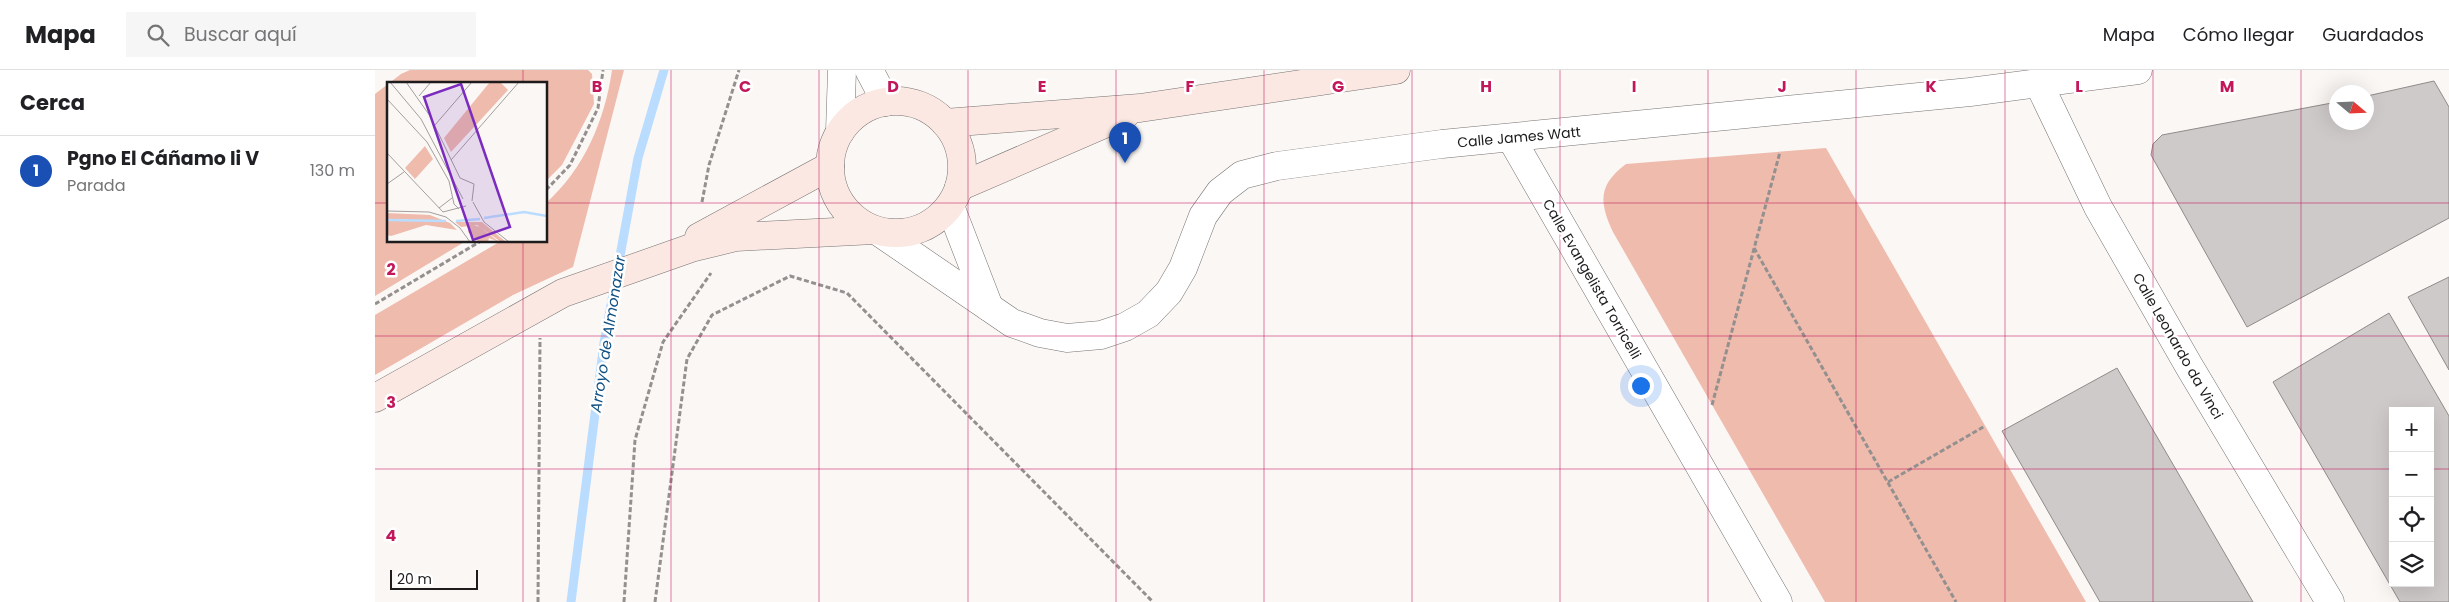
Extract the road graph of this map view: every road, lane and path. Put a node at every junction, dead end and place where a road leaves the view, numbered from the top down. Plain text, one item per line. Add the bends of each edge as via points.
1 (603, 70) edge
2 (739, 70) edge
3 (842, 70) edge
4 (869, 70) edge
5 (1396, 70) edge
6 (2138, 70) edge
7 (2039, 84) junction
8 (886, 102) junction
9 (1140, 108) junction
10 (945, 123) junction
11 (840, 132) junction
12 (1511, 138) junction
13 (1780, 152) dead end
14 (830, 166) junction
15 (547, 189) edge
16 (954, 197) junction
17 (877, 231) junction
18 (736, 237) junction
19 (696, 241) junction
20 (479, 242) edge
21 (1754, 248) junction
22 (375, 304) edge
23 (989, 307) junction
24 (540, 330) dead end
25 (375, 398) edge
26 (1712, 405) dead end
27 (1985, 426) dead end
28 (1888, 482) junction
29 (538, 602) edge
30 (624, 602) edge
31 (655, 602) edge
32 (1153, 602) edge
33 (1778, 602) edge
34 (1956, 602) edge
35 (2330, 602) edge

1 - 15 path via 598,108 570,165
2 - 19 path via 709,165
3 - 11 street
4 - 8 street
5 - 9 main road
6 - 7 street, Calle James Watt
7 - 12 street, Calle James Watt
7 - 35 street, Calle Leonardo da Vinci via 2098,207
8 - 10 main road via 907,102 928,110
8 - 11 main road via 852,118
9 - 10 main road
9 - 16 main road
10 - 16 main road via 957,143 962,165
11 - 14 main road
12 - 23 street, Calle James Watt via 1277,166 1242,174 1220,192 1203,216 1183,268 1169,292 1148,314 1125,328 1101,335 1067,338 1012,323
12 - 33 street, Calle Evangelista Torricelli
13 - 21 path
14 - 17 main road via 832,187 841,205 855,220
14 - 19 main road
16 - 17 main road via 917,231 895,234
16 - 23 street
17 - 18 main road
17 - 23 street, Calle James Watt
18 - 19 main road
18 - 30 path via 663,342 635,440
19 - 25 main road via 563,293
20 - 22 path
21 - 26 path
21 - 28 path
24 - 29 path
27 - 28 path
28 - 34 path
31 - 32 path via 687,360 712,315 790,276 847,293

